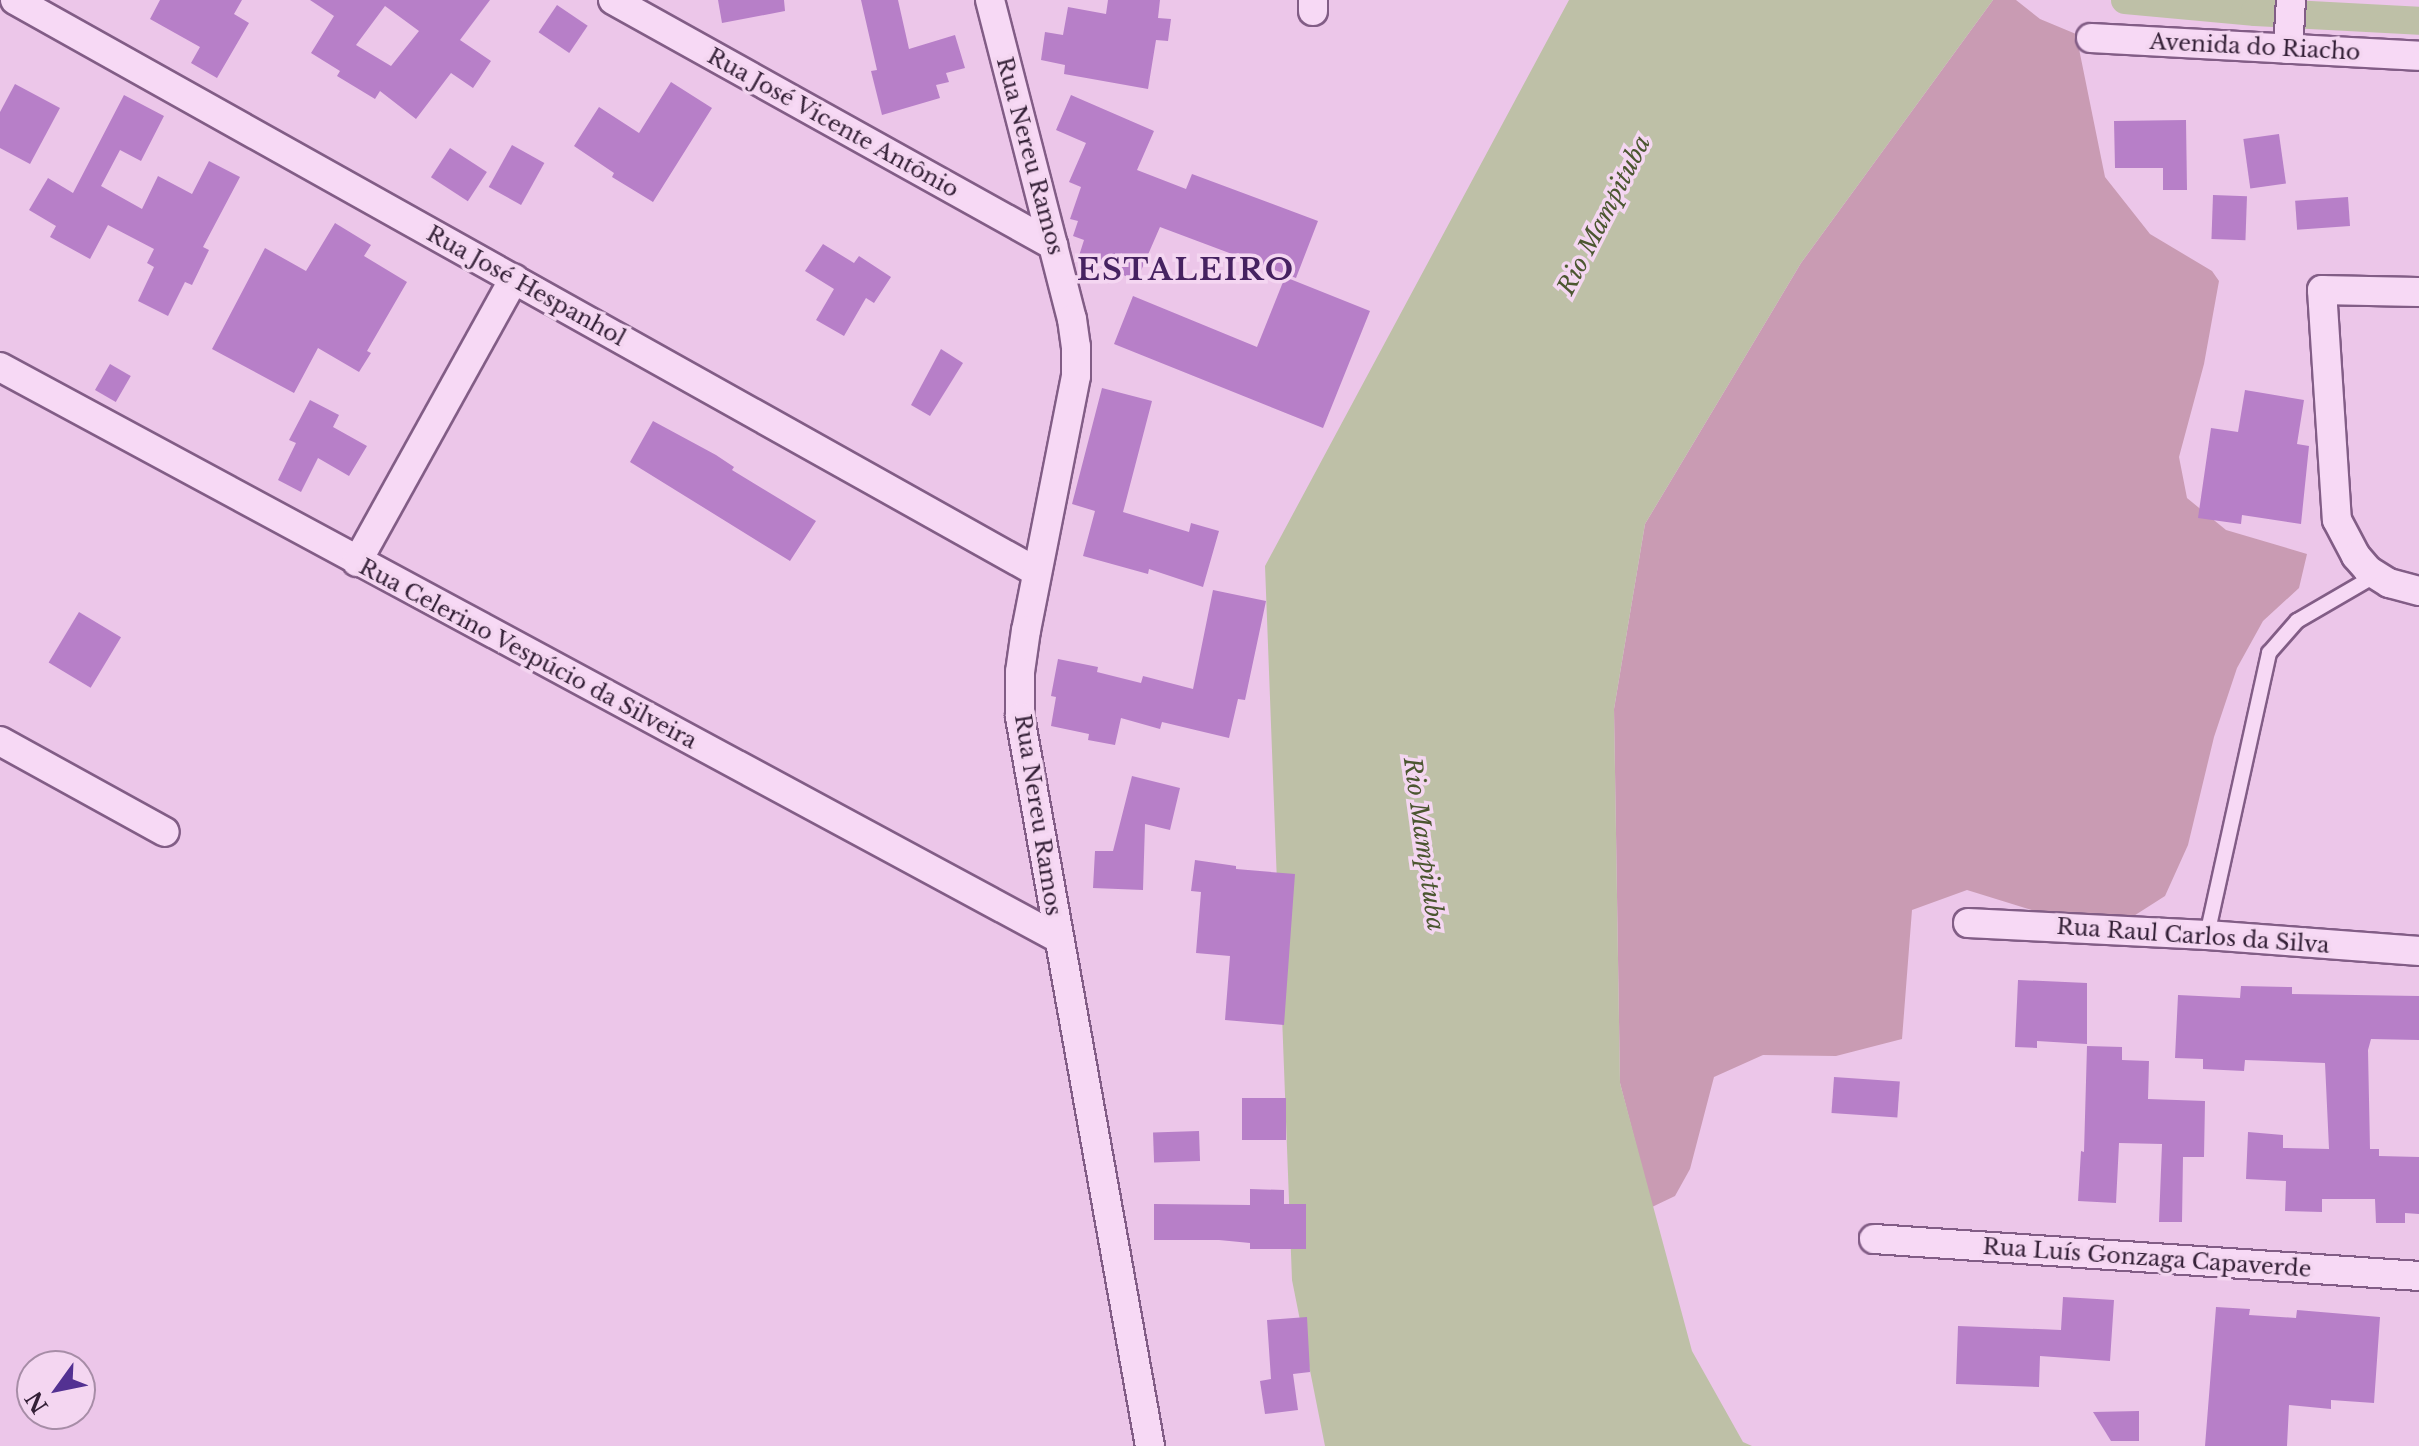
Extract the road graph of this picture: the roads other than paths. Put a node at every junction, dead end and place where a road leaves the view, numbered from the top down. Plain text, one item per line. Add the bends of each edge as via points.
1 (15, 0) edge
2 (613, 0) edge
3 (990, 0) edge
4 (2291, 0) edge
5 (2091, 38) dead end
6 (2288, 49) junction
7 (2419, 56) edge
8 (1053, 245) junction
9 (514, 279) junction
10 (2419, 292) edge
11 (0, 367) edge
12 (357, 562) junction
13 (1037, 572) junction
14 (2376, 575) junction
15 (2419, 591) edge
16 (0, 741) edge
17 (165, 832) dead end
18 (1968, 923) dead end
19 (2207, 935) junction
20 (1058, 938) junction
21 (2419, 951) edge
22 (1874, 1239) dead end
23 (2419, 1276) edge
24 (1150, 1446) edge

1 - 9 street, Rua José Hespanhol
2 - 8 street, Rua José Vicente Antônio
3 - 8 street, Rua Nereu Ramos
4 - 6 street
5 - 6 street, Avenida do Riacho
6 - 7 street, Avenida do Riacho
8 - 13 street, Rua Nereu Ramos via 1072,319 1076,376
9 - 12 street
9 - 13 street, Rua José Hespanhol
10 - 14 street via 2322,290 2337,520 2356,556
11 - 12 street, Rua Celerino Vespúcio da Silveira
12 - 20 street, Rua Celerino Vespúcio da Silveira
13 - 20 street, Rua Nereu Ramos via 1020,672 1020,717
14 - 15 street
14 - 19 lane via 2297,621 2269,653
16 - 17 street
18 - 19 street, Rua Raul Carlos da Silva
19 - 21 street, Rua Raul Carlos da Silva
20 - 24 street, Rua Nereu Ramos
22 - 23 street, Rua Luís Gonzaga Capaverde

